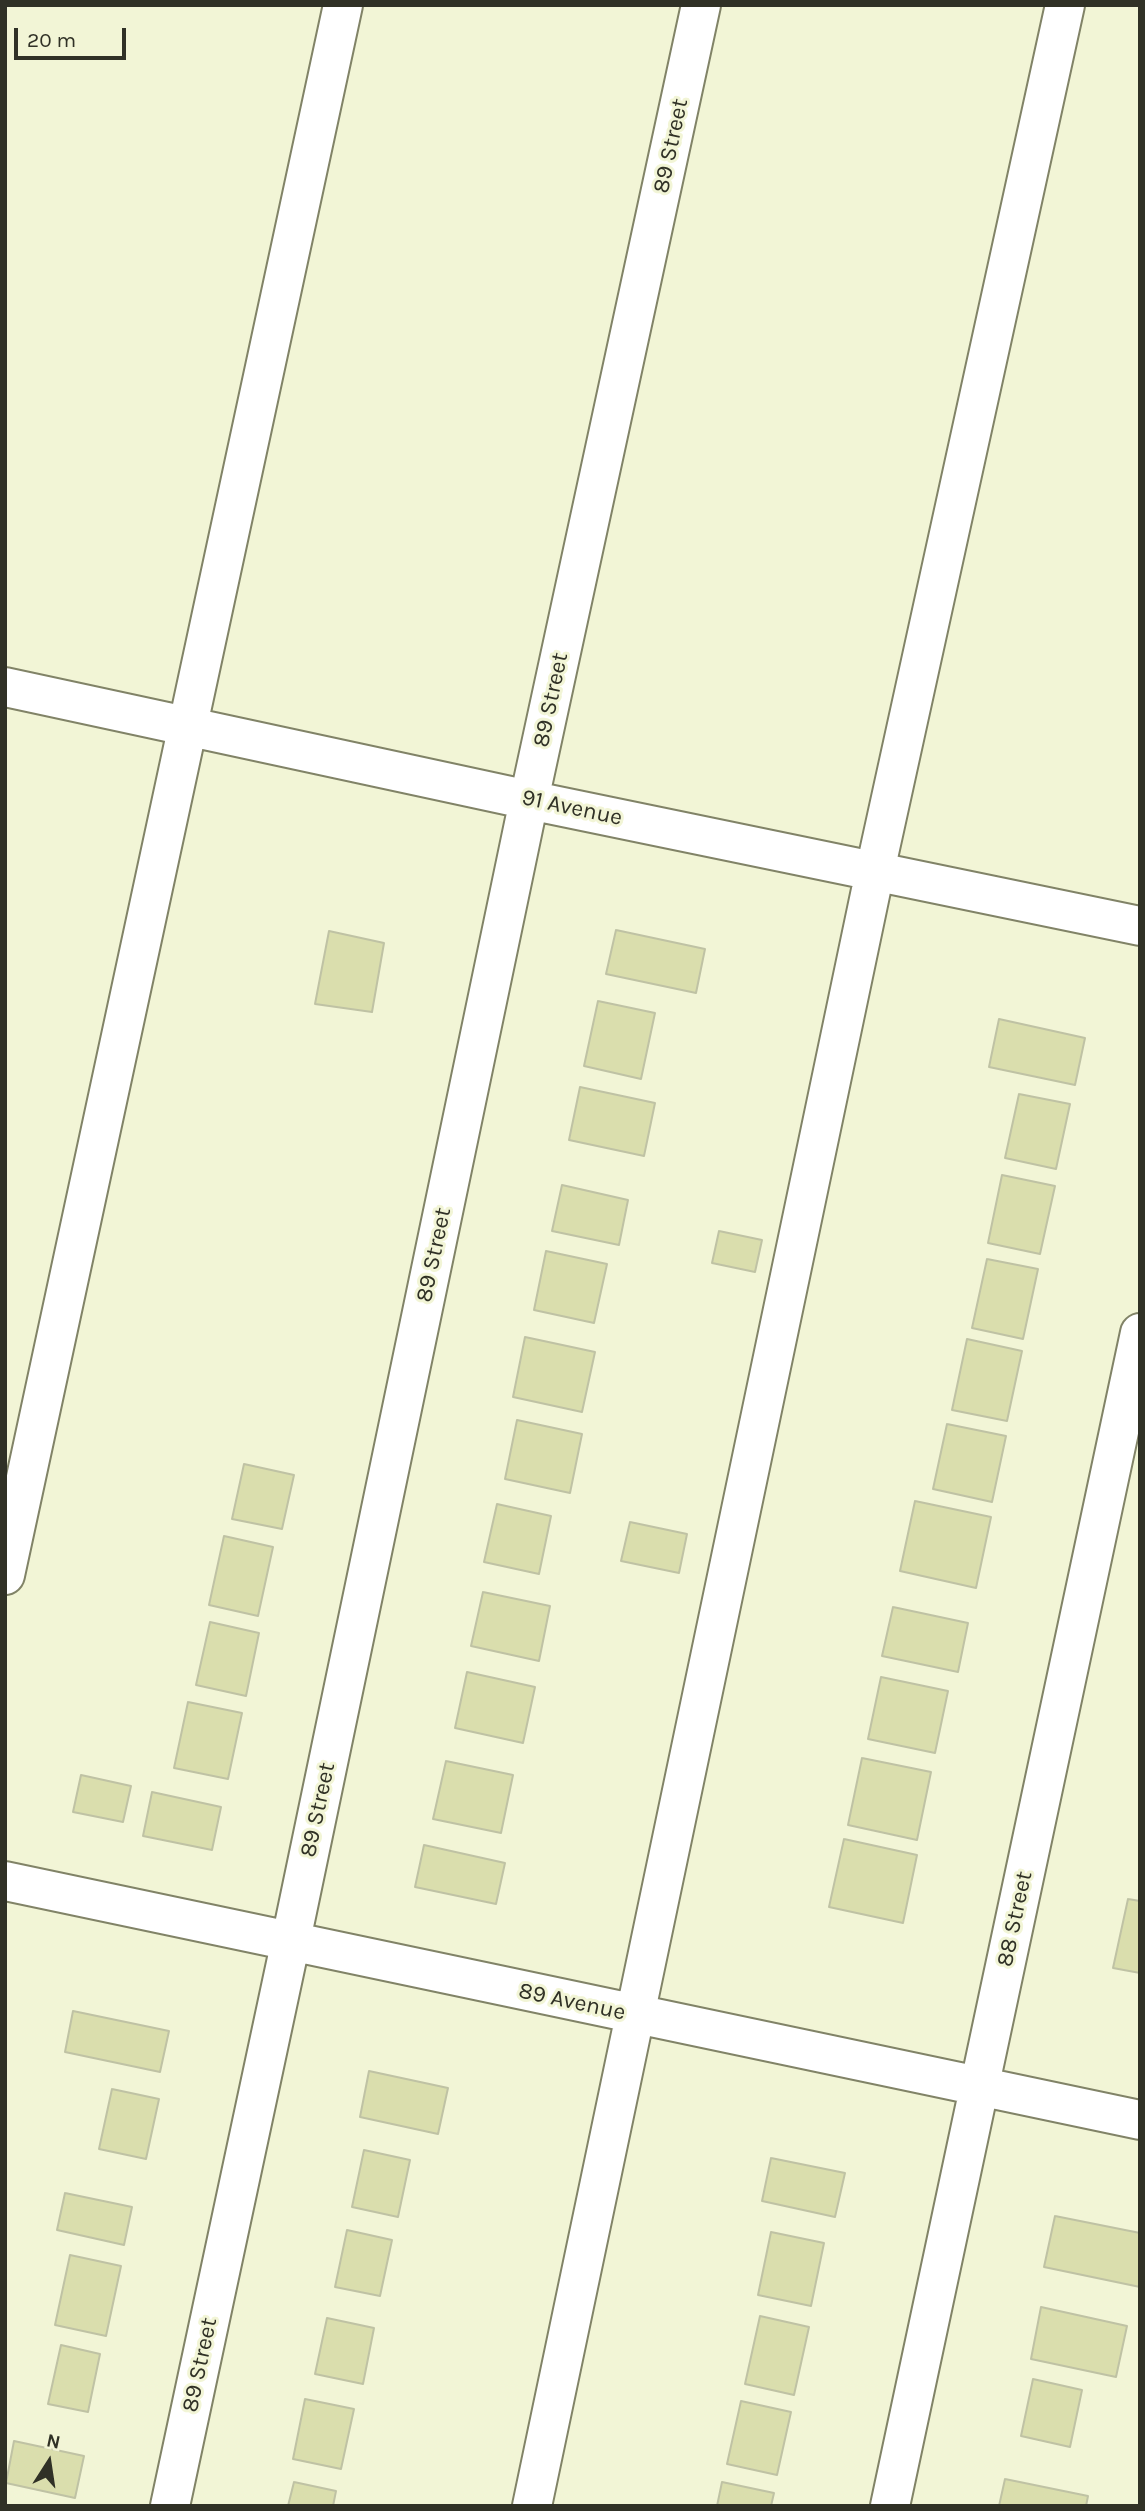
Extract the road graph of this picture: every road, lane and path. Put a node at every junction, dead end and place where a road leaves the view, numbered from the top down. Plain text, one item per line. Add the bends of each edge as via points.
1 (343, 5) edge
2 (701, 5) edge
3 (1065, 5) edge
4 (5, 687) edge
5 (187, 725) junction
6 (529, 800) junction
7 (875, 871) junction
8 (1140, 926) edge
9 (1140, 1333) edge
10 (5, 1575) edge
11 (5, 1881) edge
12 (291, 1940) junction
13 (636, 2015) junction
14 (979, 2087) junction
15 (1140, 2120) edge
16 (170, 2506) edge
17 (532, 2506) edge
18 (890, 2506) edge

1 - 5 street
2 - 6 street, 89 Street
3 - 7 street
4 - 5 street, 91 Avenue
5 - 6 street, 91 Avenue
5 - 10 street
6 - 7 street, 91 Avenue
6 - 12 street, 89 Street
7 - 8 street, 91 Avenue
7 - 13 street
9 - 14 street, 88 Street
11 - 12 street, 89 Avenue
12 - 13 street, 89 Avenue
12 - 16 street, 89 Street
13 - 14 street, 89 Avenue
13 - 17 street
14 - 15 street, 89 Avenue
14 - 18 street, 88 Street

